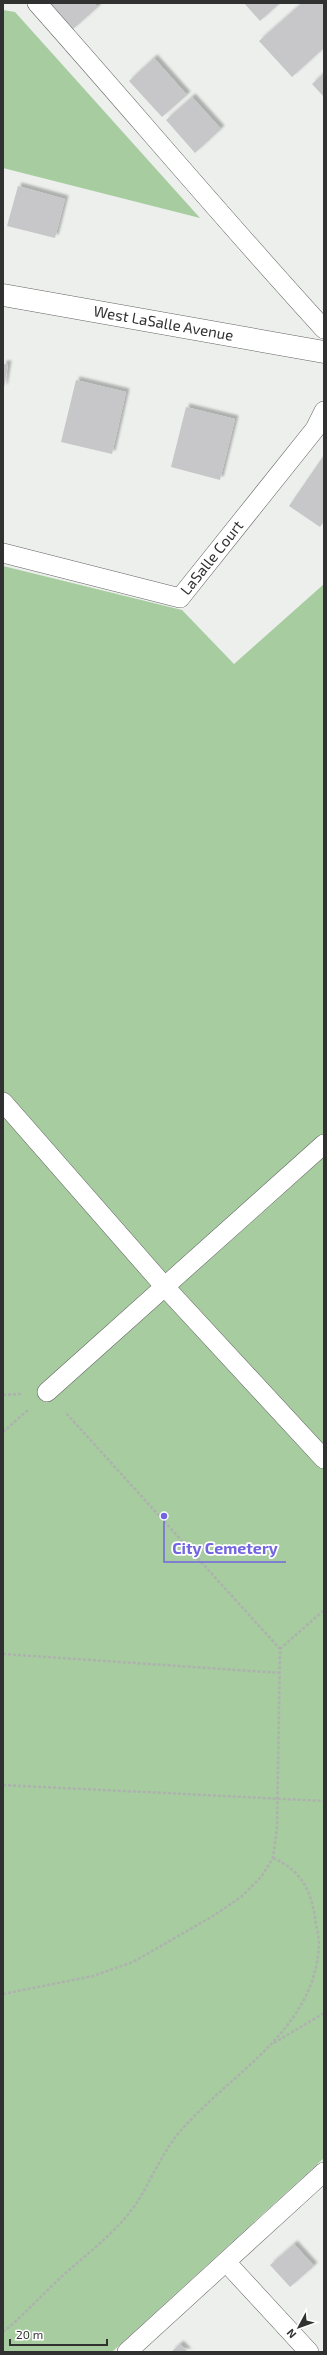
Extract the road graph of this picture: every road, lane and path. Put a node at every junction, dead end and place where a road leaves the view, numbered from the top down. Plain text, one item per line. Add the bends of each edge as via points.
1 (37, 3) edge
2 (3, 295) edge
3 (324, 329) edge
4 (324, 352) edge
5 (324, 411) edge
6 (3, 553) edge
7 (3, 1102) edge
8 (324, 1144) edge
9 (165, 1287) junction
10 (47, 1392) junction
11 (3, 1432) edge
12 (324, 1459) edge
13 (324, 1610) edge
14 (280, 1650) junction
15 (3, 1654) edge
16 (281, 1673) junction
17 (3, 1785) edge
18 (278, 1798) junction
19 (324, 1801) edge
20 (273, 1858) junction
21 (3, 1994) edge
22 (324, 2013) edge
23 (272, 2044) junction
24 (324, 2172) edge
25 (226, 2262) junction
26 (3, 2332) edge
27 (127, 2352) edge
28 (309, 2352) edge

1 - 3 lane via 232,228
2 - 4 street, West LaSalle Avenue
5 - 6 lane, LaSalle Court via 316,429 180,598
7 - 9 lane
8 - 9 lane
9 - 10 lane
9 - 12 lane
10 - 11 path
10 - 14 path
13 - 14 path
14 - 16 path
15 - 16 path
16 - 18 path
17 - 18 path
18 - 19 path
18 - 20 path
20 - 21 path via 261,1877 241,1897 133,1962 92,1976
20 - 23 path via 289,1865 307,1887 319,1944 312,1982 297,2014
22 - 23 path
23 - 26 path via 223,2087 182,2129 136,2204 109,2236
24 - 25 lane
25 - 27 lane
25 - 28 lane

